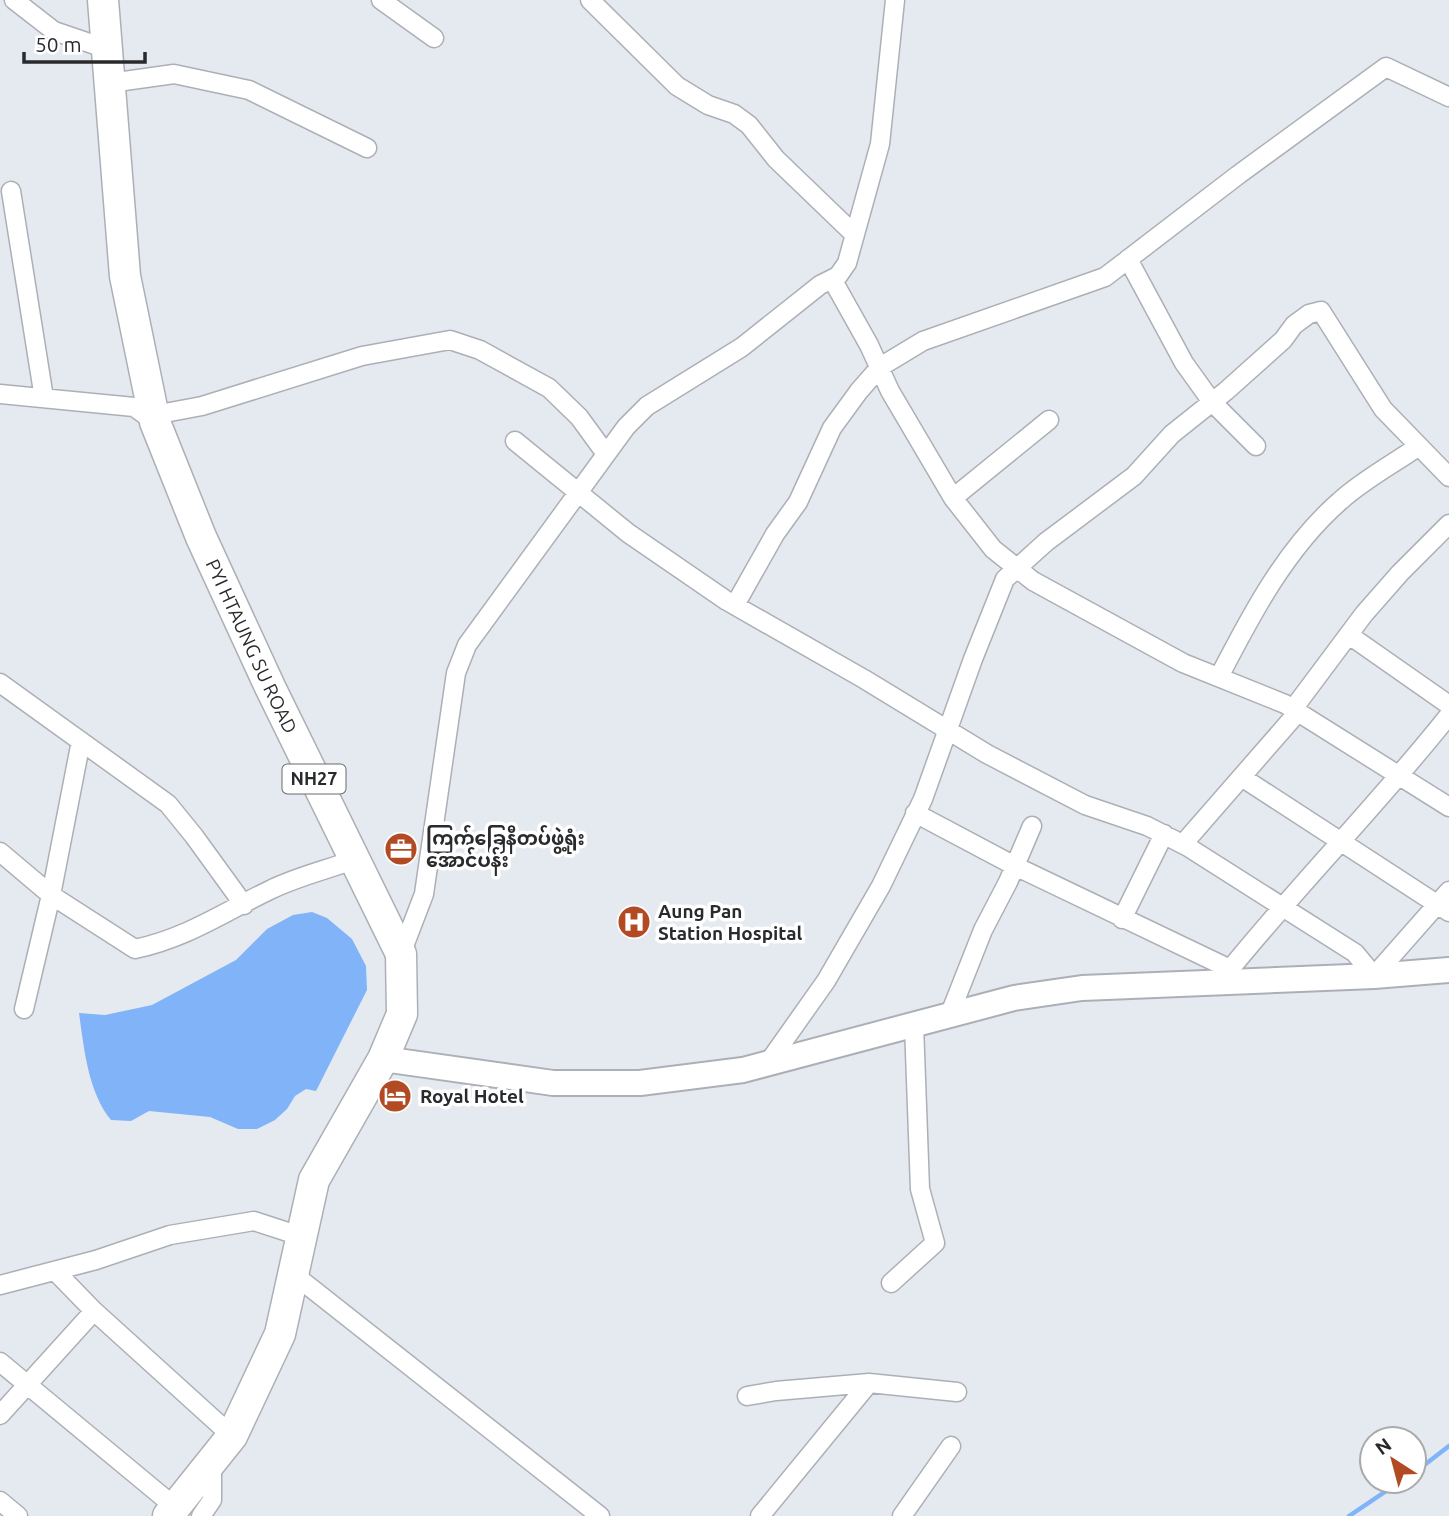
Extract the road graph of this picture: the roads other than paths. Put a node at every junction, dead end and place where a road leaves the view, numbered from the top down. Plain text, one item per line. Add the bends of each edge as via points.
1 (14, 0) edge
2 (103, 0) edge
3 (382, 0) edge
4 (590, 0) edge
5 (895, 0) edge
6 (434, 38) dead end
7 (107, 49) junction
8 (110, 83) junction
9 (1449, 97) edge
10 (367, 148) dead end
11 (11, 191) dead end
12 (855, 235) junction
13 (1128, 259) junction
14 (832, 279) junction
15 (880, 368) junction
16 (0, 394) edge
17 (44, 398) junction
18 (1212, 402) junction
19 (155, 419) junction
20 (1049, 420) dead end
21 (515, 441) dead end
22 (1256, 446) dead end
23 (1419, 446) junction
24 (606, 454) junction
25 (1449, 477) edge
26 (579, 491) junction
27 (953, 498) junction
28 (1449, 524) edge
29 (1016, 567) junction
30 (735, 605) junction
31 (1349, 635) junction
32 (1219, 677) junction
33 (0, 684) edge
34 (1449, 705) edge
35 (1296, 710) junction
36 (1449, 715) edge
37 (948, 730) junction
38 (80, 741) junction
39 (1399, 776) junction
40 (1243, 778) junction
41 (1449, 807) edge
42 (915, 813) junction
43 (1032, 826) dead end
44 (1164, 834) junction
45 (1341, 840) junction
46 (1183, 844) junction
47 (0, 852) edge
48 (353, 860) junction
49 (1015, 866) junction
50 (51, 895) junction
51 (1445, 902) edge
52 (244, 905) junction
53 (1283, 905) junction
54 (1122, 919) junction
55 (401, 954) junction
56 (1449, 970) edge
57 (1225, 975) junction
58 (1374, 976) junction
59 (24, 1009) dead end
60 (949, 1016) junction
61 (914, 1025) junction
62 (383, 1059) junction
63 (768, 1063) junction
64 (300, 1236) junction
65 (56, 1272) junction
66 (292, 1273) junction
67 (891, 1283) dead end
68 (0, 1285) edge
69 (94, 1311) junction
70 (0, 1362) edge
71 (869, 1383) junction
72 (27, 1384) junction
73 (957, 1392) dead end
74 (747, 1396) dead end
75 (0, 1415) edge
76 (232, 1437) junction
77 (951, 1446) dead end
78 (0, 1501) edge
79 (181, 1513) edge
80 (18, 1516) edge
81 (600, 1516) edge
82 (761, 1516) edge
83 (902, 1516) edge

1 - 7 street via 54,32
2 - 7 highway, PYI HTAUNG SU ROAD / NH27
3 - 6 street
4 - 12 street via 677,86 749,125 776,159
5 - 12 street via 880,144
7 - 8 highway, PYI HTAUNG SU ROAD / NH27
8 - 10 street via 174,74 249,90
8 - 19 highway, PYI HTAUNG SU ROAD / NH27 via 125,276
9 - 13 street via 1386,67
11 - 17 street
12 - 14 street via 847,263
13 - 15 street via 1105,277 923,341
13 - 18 street via 1184,363
14 - 15 street
14 - 24 street via 742,347 647,406
15 - 27 street
15 - 30 street via 832,428 798,502
16 - 17 street
17 - 19 street via 134,407
18 - 22 street
18 - 23 street via 1294,326 1321,311 1383,410
18 - 29 street via 1172,434 1134,476
19 - 24 street via 362,356 450,340 480,350 549,388 579,417
19 - 48 highway, PYI HTAUNG SU ROAD / NH27 via 201,537
20 - 27 street
21 - 26 street
23 - 25 street
23 - 32 street via 1341,500 1303,539 1244,629
24 - 26 street
26 - 30 street via 628,533
26 - 55 street via 467,645 456,673 424,894
27 - 29 street via 993,549
28 - 31 street via 1400,573
29 - 32 street via 1033,581 1183,663
29 - 37 street via 1005,579
30 - 37 street
31 - 34 street
31 - 35 street
32 - 35 street
33 - 38 street
35 - 39 street
35 - 40 street
36 - 39 street
37 - 42 street
37 - 44 street via 1085,805
38 - 50 street
38 - 52 street via 167,804
39 - 41 street
39 - 45 street
40 - 45 street
40 - 46 street
42 - 49 street
42 - 63 street via 881,886 827,981
43 - 49 street
44 - 46 street
44 - 54 street
45 - 51 street
45 - 53 street
46 - 53 street
47 - 50 street
48 - 52 street via 271,890
48 - 55 highway, PYI HTAUNG SU ROAD / NH27
49 - 54 street
49 - 60 street
50 - 52 street via 135,949 164,943
50 - 59 street
51 - 58 street
53 - 57 street
53 - 58 street via 1355,953
54 - 57 street
55 - 62 highway, PYI HTAUNG SU ROAD / NH27 via 402,1014
56 - 58 main road
57 - 58 main road
57 - 60 main road via 1014,998
60 - 61 main road
61 - 63 main road
61 - 67 street via 920,1189 935,1243
62 - 63 main road via 553,1083 640,1083
62 - 64 highway, PYI HTAUNG SU ROAD / NH27 via 314,1180
64 - 65 street via 254,1221 170,1235
64 - 66 highway, PYI HTAUNG SU ROAD / NH27
65 - 68 street
65 - 69 street
66 - 76 highway, PYI HTAUNG SU ROAD / NH27 via 280,1334
66 - 81 street
69 - 72 street
69 - 76 street
70 - 72 street
71 - 73 street
71 - 74 street
71 - 82 street
72 - 75 street
72 - 79 street
76 - 79 highway, PYI HTAUNG SU ROAD / NH27
77 - 83 street
78 - 80 street

